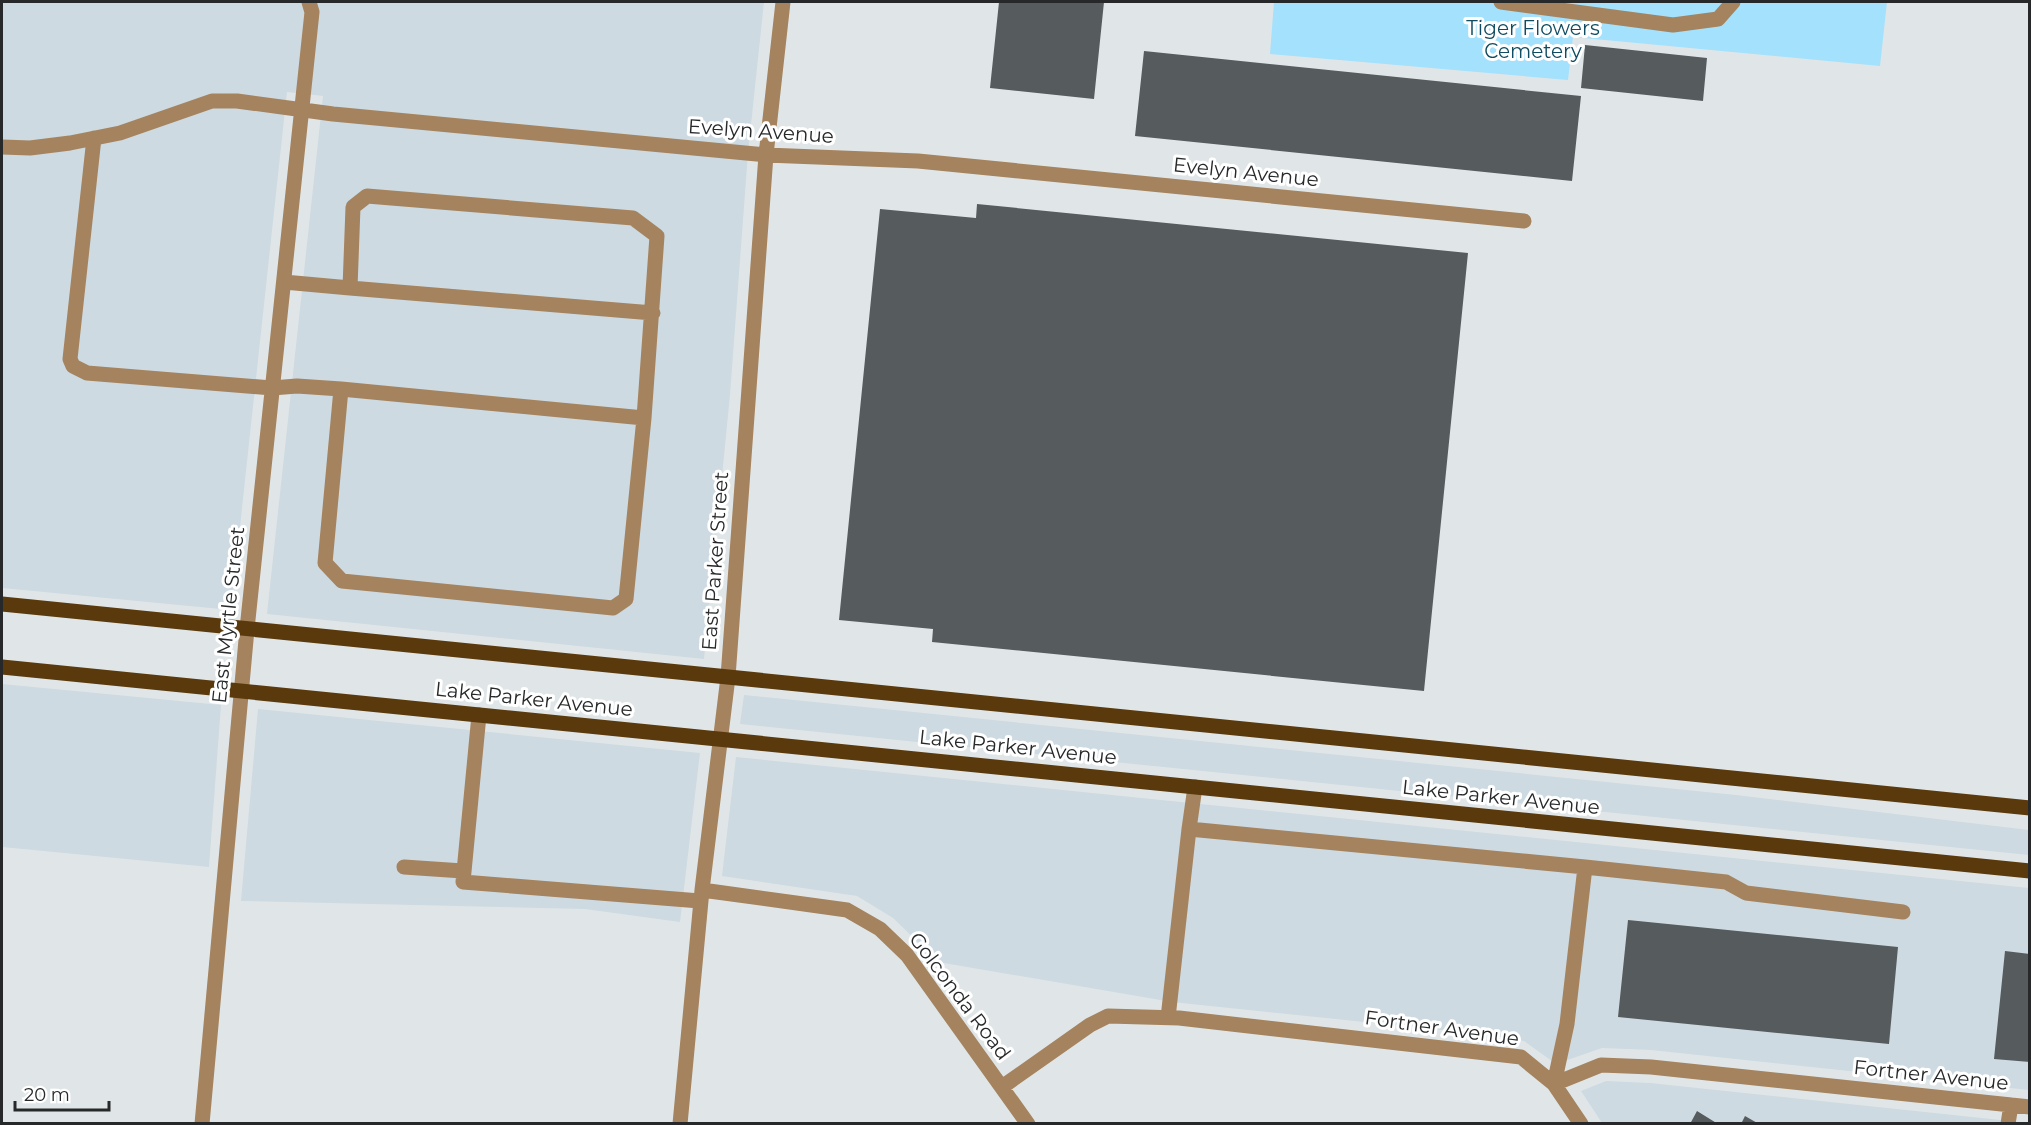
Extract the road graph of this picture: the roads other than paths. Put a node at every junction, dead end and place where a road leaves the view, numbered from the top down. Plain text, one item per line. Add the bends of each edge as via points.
1 (309, 2) edge
2 (783, 2) edge
3 (1501, 2) edge
4 (1733, 2) edge
5 (303, 110) junction
6 (94, 138) junction
7 (2, 147) edge
8 (766, 155) junction
9 (1524, 221) dead end
10 (284, 282) junction
11 (350, 288) junction
12 (652, 313) junction
13 (272, 388) junction
14 (341, 389) junction
15 (644, 417) junction
16 (2, 604) edge
17 (247, 629) junction
18 (2, 667) edge
19 (728, 677) junction
20 (241, 691) junction
21 (479, 715) junction
22 (720, 739) junction
23 (1195, 787) junction
24 (2030, 808) edge
25 (1189, 829) junction
26 (404, 867) dead end
27 (1585, 867) junction
28 (464, 871) junction
29 (2030, 871) edge
30 (701, 895) junction
31 (1903, 912) dead end
32 (1168, 1018) junction
33 (1554, 1084) junction
34 (1002, 1087) junction
35 (2011, 1104) junction
36 (2030, 1107) edge
37 (202, 1124) edge
38 (680, 1124) edge
39 (1028, 1124) edge
40 (1581, 1124) edge
41 (2008, 1124) edge

1 - 5 street, East Myrtle Street via 312,12
2 - 8 street, East Parker Street
3 - 4 street via 1673,25 1718,19
5 - 6 street, Evelyn Avenue via 212,101 120,133
5 - 8 street, Evelyn Avenue
5 - 10 street, East Myrtle Street
6 - 7 street, Evelyn Avenue via 30,148
6 - 13 street via 70,358 73,366 87,374
8 - 9 street, Evelyn Avenue via 918,161
8 - 19 street, East Parker Street
10 - 11 street
10 - 13 street, East Myrtle Street
11 - 12 street
11 - 12 street via 353,207 366,196 633,218 657,236
12 - 15 street
13 - 14 street
13 - 17 street, East Myrtle Street
14 - 15 street
14 - 15 street via 325,564 342,581 601,607 612,608 626,599
16 - 17 main road, Lake Parker Avenue
17 - 19 main road, Lake Parker Avenue
17 - 20 street, East Myrtle Street
18 - 20 main road, Lake Parker Avenue
19 - 22 street, East Parker Street
19 - 24 main road, Lake Parker Avenue
20 - 21 main road, Lake Parker Avenue
20 - 37 street, East Myrtle Street
21 - 22 main road, Lake Parker Avenue
21 - 28 street
22 - 23 main road, Lake Parker Avenue
22 - 30 street, East Parker Street
23 - 25 street
23 - 29 main road, Lake Parker Avenue
25 - 27 street
25 - 32 street
26 - 28 street
27 - 31 street via 1726,882 1746,893
27 - 33 street via 1567,1024
28 - 30 street, Golconda Road via 463,882
30 - 34 street, Golconda Road via 847,910 880,929 907,955
30 - 38 street, East Parker Street
32 - 33 street, Fortner Avenue via 1486,1051 1521,1057
32 - 34 street, Fortner Avenue via 1108,1016 1089,1025
33 - 35 street, Fortner Avenue via 1601,1065 1651,1067
33 - 40 street
34 - 39 street, Golconda Road
35 - 36 street, Fortner Avenue
35 - 41 street

